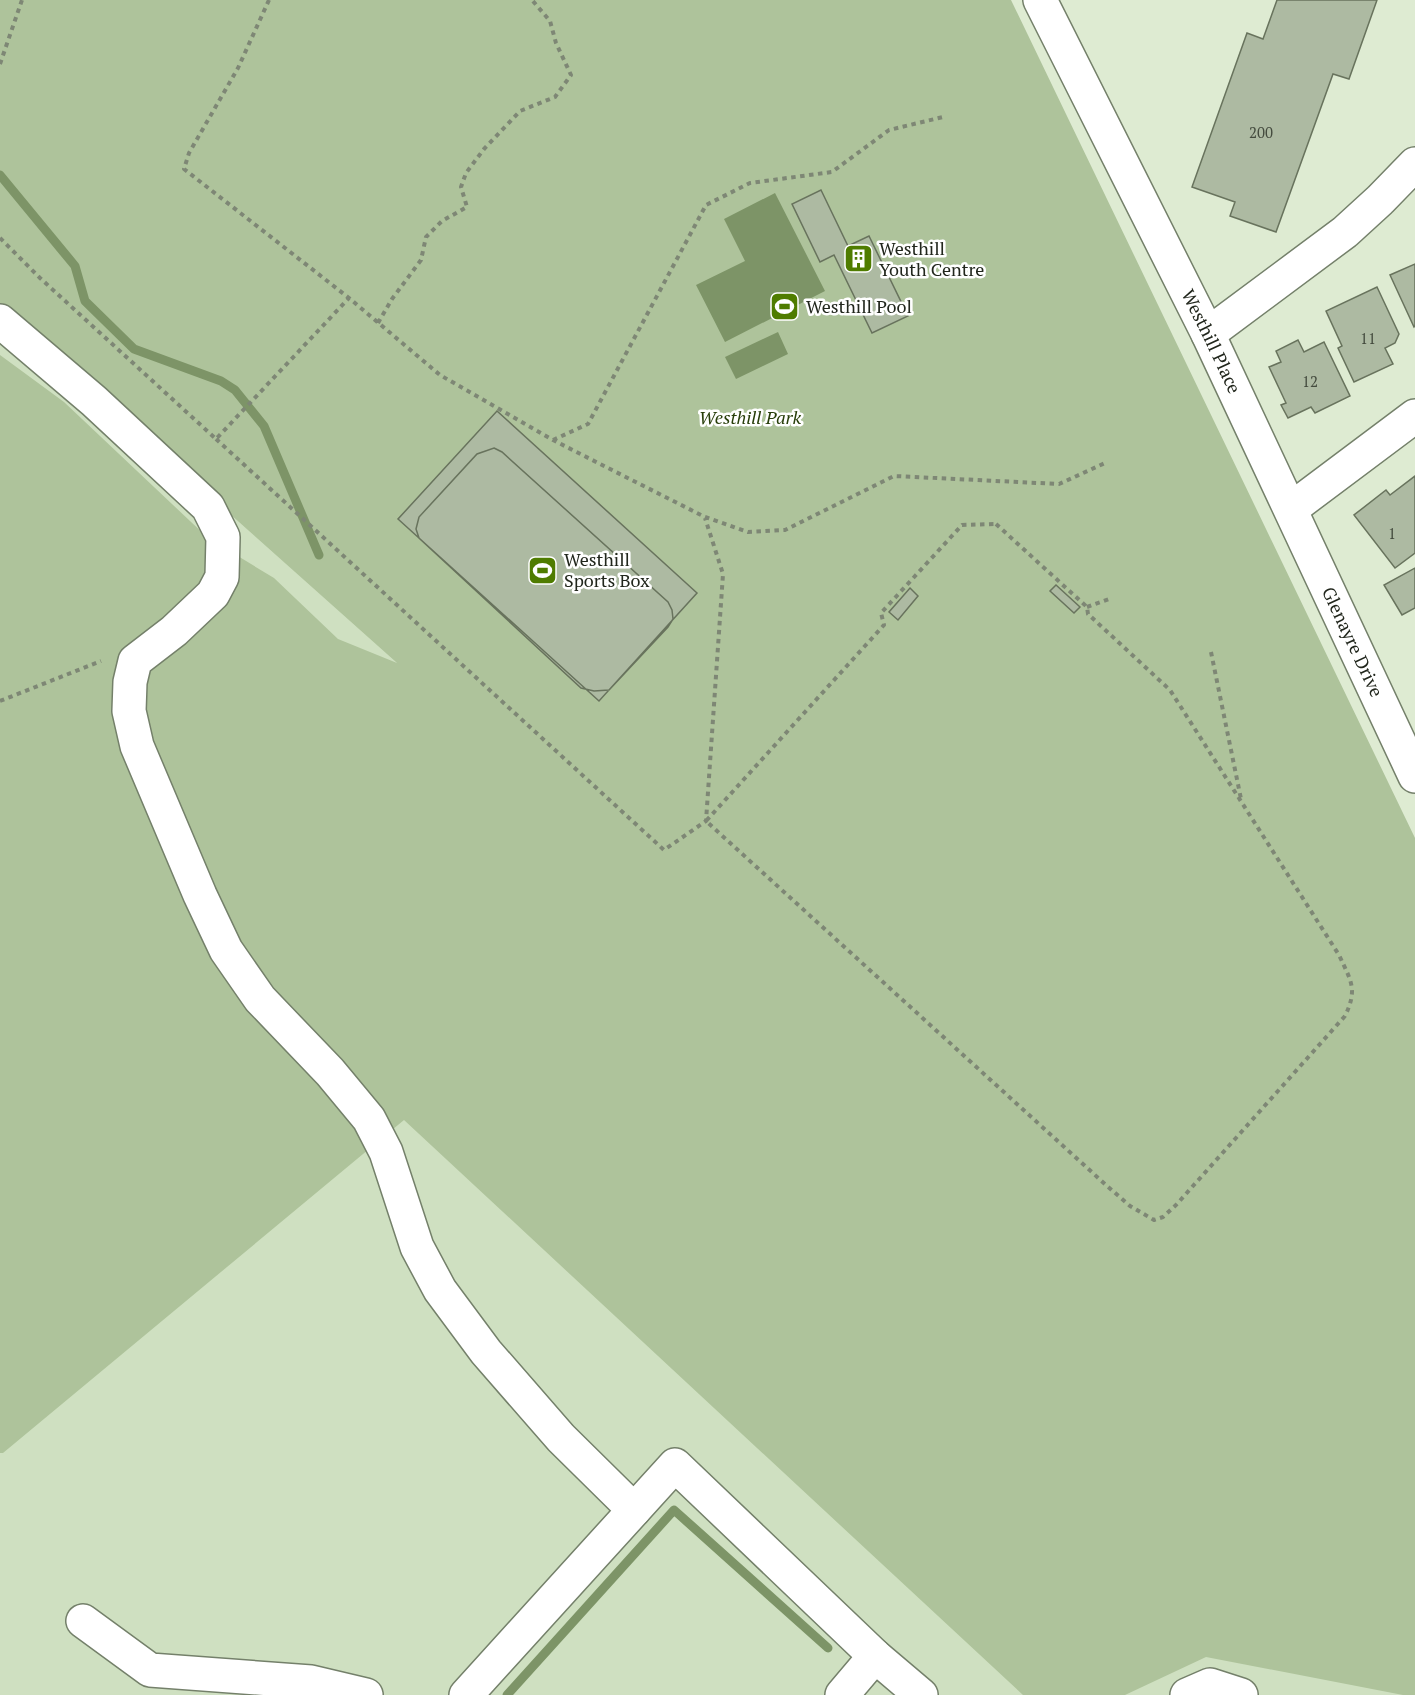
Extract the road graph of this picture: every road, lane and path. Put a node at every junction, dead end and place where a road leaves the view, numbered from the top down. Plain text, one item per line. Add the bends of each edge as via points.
1 (22, 0) edge
2 (270, 0) edge
3 (532, 0) edge
4 (1040, 0) edge
5 (0, 64) edge
6 (943, 117) dead end
7 (1415, 164) edge
8 (0, 238) edge
9 (350, 298) junction
10 (0, 321) edge
11 (378, 323) junction
12 (1208, 334) junction
13 (1415, 416) edge
14 (216, 439) junction
15 (553, 440) junction
16 (1105, 463) dead end
17 (1291, 509) junction
18 (705, 517) junction
19 (1112, 598) dead end
20 (1087, 607) junction
21 (1211, 652) dead end
22 (135, 661) junction
23 (0, 702) edge
24 (1415, 776) edge
25 (1242, 803) junction
26 (706, 821) junction
27 (634, 1510) junction
28 (83, 1621) dead end
29 (875, 1656) junction
30 (366, 1695) edge
31 (466, 1695) edge
32 (842, 1695) edge
33 (921, 1695) edge
34 (1187, 1695) edge
35 (1241, 1695) edge

1 - 5 path
2 - 9 path via 184,169
3 - 11 path via 550,21 571,75 555,97 520,111 484,149 461,187 467,207 442,221 426,237 422,260
4 - 12 street, Westhill Place
6 - 15 path via 889,130 832,172 750,183 706,205 588,424
7 - 12 street via 1345,232
8 - 14 path
9 - 11 path
9 - 14 path
10 - 22 street via 94,400 208,507 223,537 222,577 213,594
11 - 15 path via 440,375
12 - 17 street, Westhill Place
13 - 17 street
14 - 26 path via 664,850
15 - 18 path
16 - 18 path via 1059,484 894,476 784,530 748,532
17 - 24 street, Glenayre Drive
18 - 26 path via 723,574
19 - 20 path
20 - 25 path via 1088,614 1170,690
20 - 26 path via 996,524 962,525 881,613 884,625
21 - 25 path
22 - 23 path via 106,660
22 - 27 street via 129,711 137,746 226,950 260,999 369,1119 386,1152 417,1247 440,1290 486,1352 561,1438
25 - 26 path via 1339,955 1353,996 1345,1016 1176,1205 1154,1220 1106,1185
27 - 29 street via 675,1465
27 - 31 street
28 - 30 street via 150,1670 311,1682
29 - 32 street
29 - 33 street
34 - 35 street via 1210,1685

